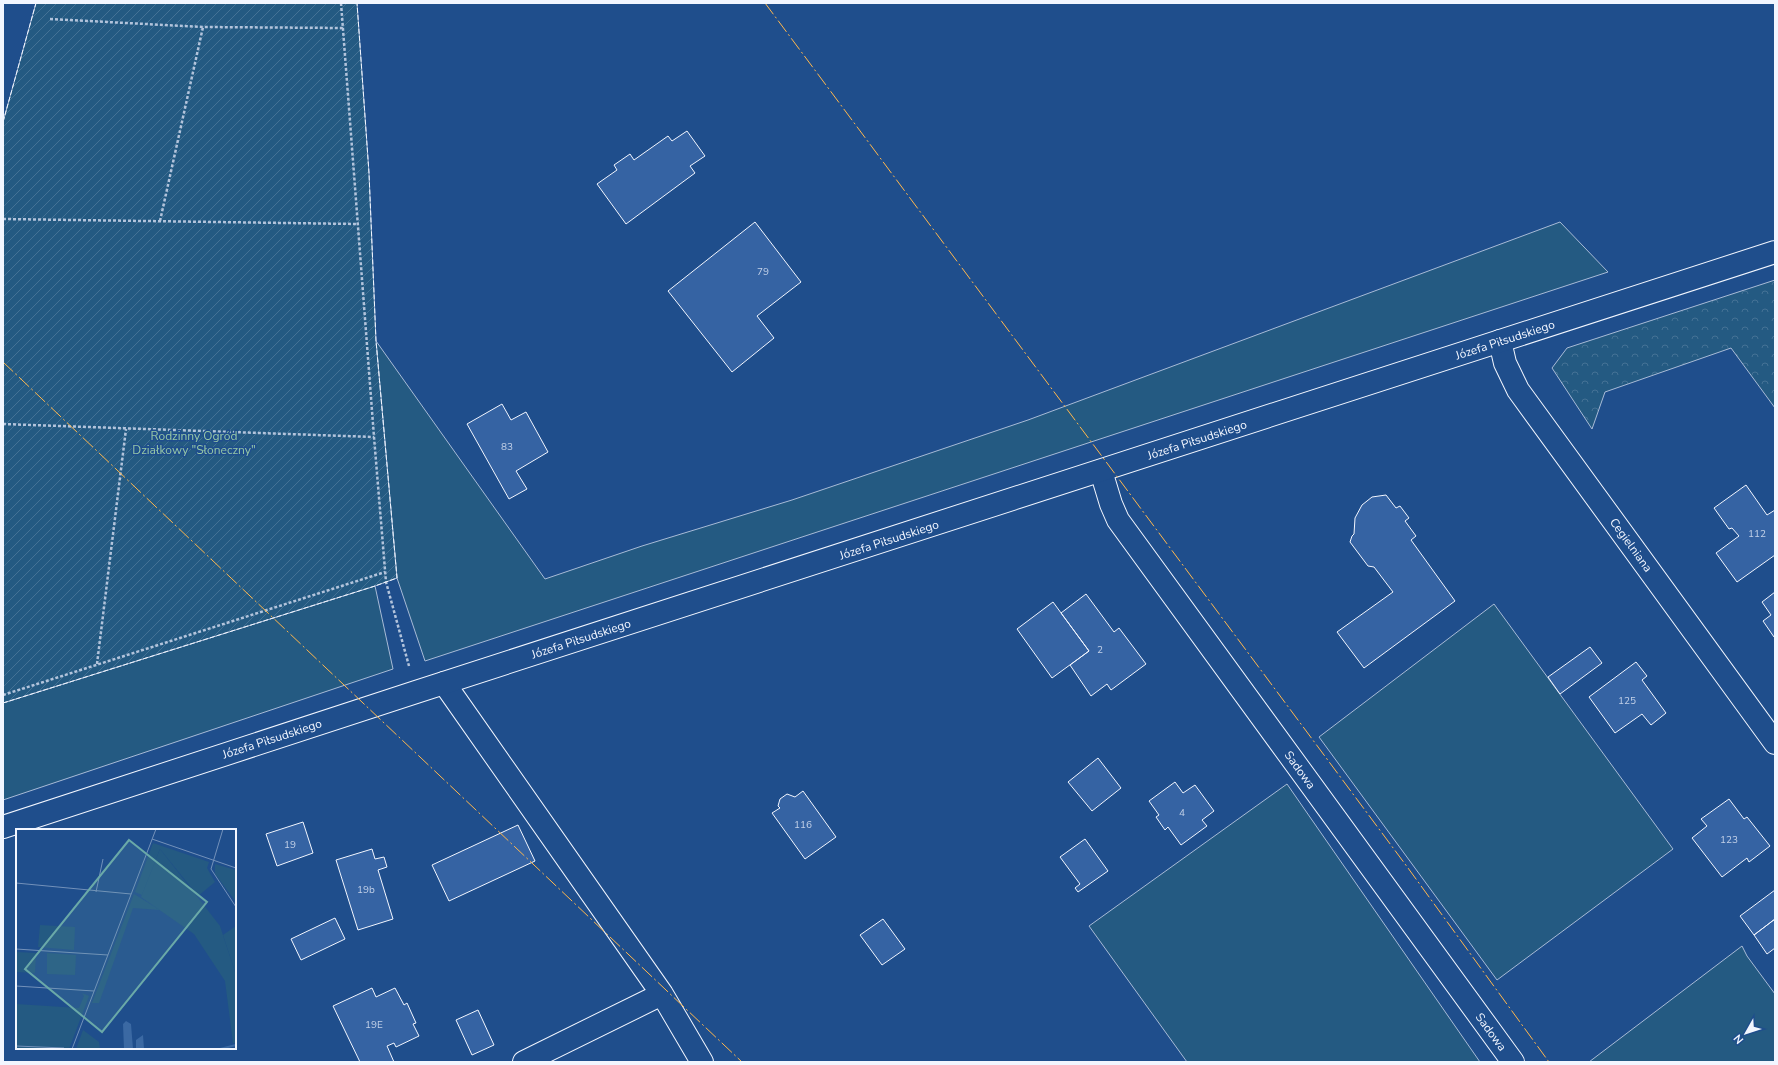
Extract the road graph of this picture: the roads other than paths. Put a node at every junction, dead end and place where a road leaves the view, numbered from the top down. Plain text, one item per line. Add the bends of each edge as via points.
1 (1775, 252) edge
2 (1500, 341) junction
3 (1101, 471) junction
4 (444, 683) junction
5 (1775, 743) edge
6 (3, 827) edge
7 (662, 994) junction
8 (524, 1062) edge
9 (702, 1062) edge
10 (1513, 1062) edge

1 - 2 main road, Józefa Piłsudskiego
2 - 3 main road, Józefa Piłsudskiego
2 - 5 main road, Cegielniana via 1505,363 1518,390
3 - 4 main road, Józefa Piłsudskiego
3 - 10 main road, Sadowa via 1118,520
4 - 6 main road, Józefa Piłsudskiego
4 - 7 main road
7 - 8 main road
7 - 9 main road

